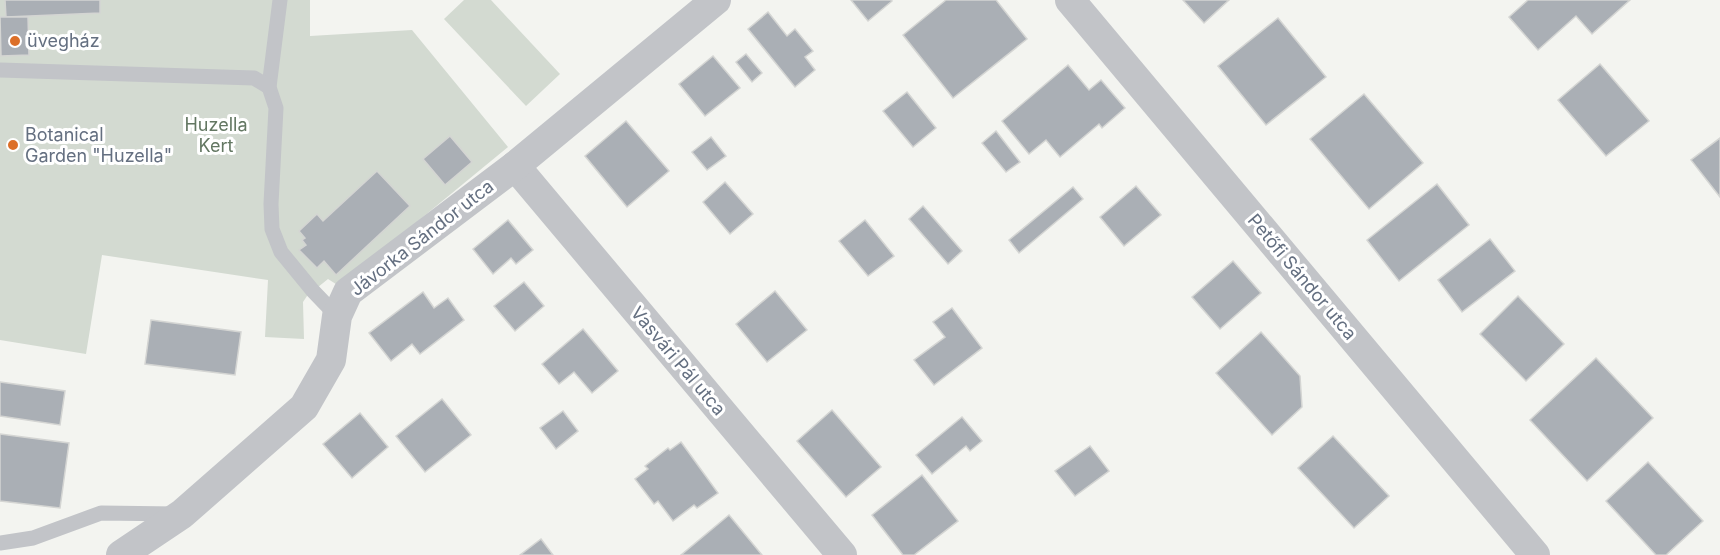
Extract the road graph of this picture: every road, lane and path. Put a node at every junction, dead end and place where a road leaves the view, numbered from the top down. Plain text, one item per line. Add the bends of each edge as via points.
1 (280, 0) edge
2 (716, 0) edge
3 (1070, 0) edge
4 (0, 70) edge
5 (269, 87) junction
6 (515, 166) junction
7 (337, 316) junction
8 (182, 514) junction
9 (0, 543) edge
10 (121, 555) edge
11 (842, 555) edge
12 (1535, 555) edge

1 - 5 lane
2 - 6 street, Jávorka Sándor utca
3 - 12 street, Petőfi Sándor utca
4 - 5 lane via 254,78
5 - 7 lane via 276,108 272,229 281,252
6 - 7 street, Jávorka Sándor utca via 348,292
6 - 11 street, Vasvári Pál utca
7 - 8 street, Jávorka Sándor utca via 331,360 304,407
8 - 9 lane via 101,513 33,538
8 - 10 street, Jávorka Sándor utca

